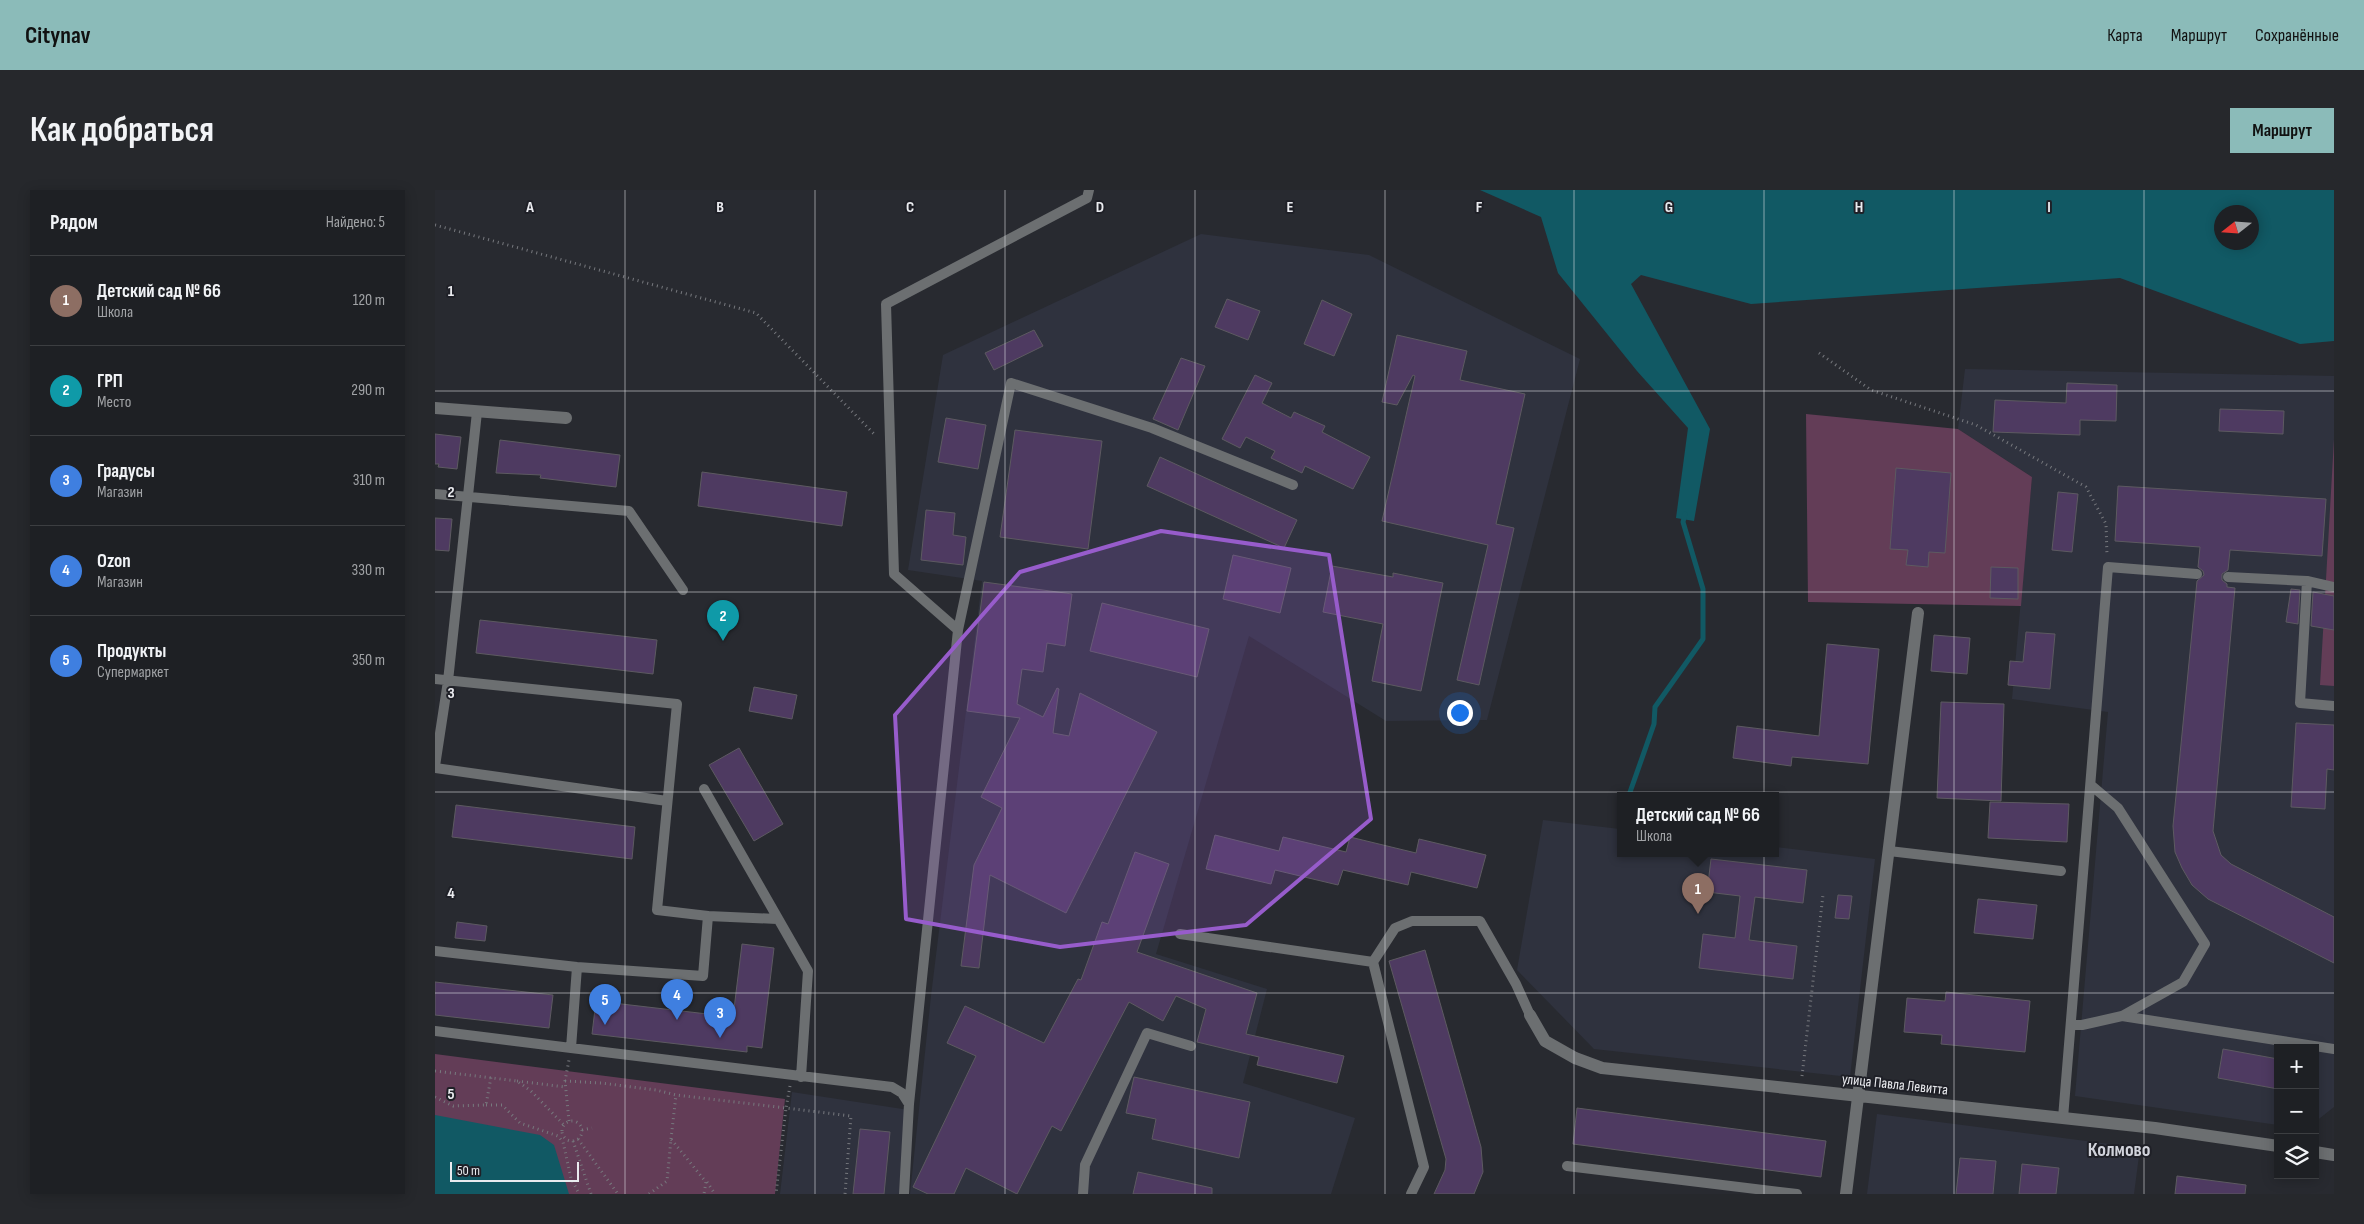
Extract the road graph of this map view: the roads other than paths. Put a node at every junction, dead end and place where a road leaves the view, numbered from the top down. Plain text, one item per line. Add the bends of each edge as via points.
1 (1089, 190) edge
2 (435, 408) edge
3 (477, 412) junction
4 (566, 418) dead end
5 (1293, 486) dead end
6 (435, 494) edge
7 (469, 499) junction
8 (2197, 574) dead end
9 (2228, 577) dead end
10 (2307, 580) junction
11 (2334, 587) edge
12 (683, 590) dead end
13 (1918, 613) dead end
14 (958, 630) junction
15 (435, 679) edge
16 (448, 681) junction
17 (2334, 706) edge
18 (435, 767) edge
19 (2092, 786) junction
20 (704, 789) dead end
21 (667, 801) junction
22 (1889, 851) junction
23 (2061, 871) dead end
24 (708, 916) junction
25 (777, 920) junction
26 (1180, 934) dead end
27 (435, 952) edge
28 (1373, 962) junction
29 (577, 967) junction
30 (1530, 1015) joint
31 (2122, 1016) junction
32 (2071, 1025) junction
33 (435, 1031) edge
34 (1191, 1046) dead end
35 (571, 1048) junction
36 (2334, 1049) edge
37 (796, 1076) junction
38 (1859, 1097) junction
39 (909, 1104) junction
40 (2063, 1118) junction
41 (2274, 1145) edge
42 (2319, 1153) edge
43 (2334, 1155) edge
44 (1567, 1166) dead end
45 (904, 1194) edge
46 (1083, 1194) edge
47 (1411, 1194) edge
48 (1797, 1194) edge
49 (1846, 1194) edge

1 - 14 lane via 1087,198 886,304 894,574
2 - 3 street
3 - 4 street
3 - 7 lane
5 - 14 lane via 1152,428 1011,383
6 - 7 lane
7 - 12 lane via 629,512
7 - 16 lane
8 - 19 lane via 2108,568
9 - 10 lane
10 - 11 lane
10 - 17 lane via 2300,703
13 - 22 street
14 - 39 lane
15 - 16 lane
16 - 18 lane
16 - 21 lane via 677,704
18 - 21 lane
19 - 31 lane via 2118,808 2205,944 2183,982
19 - 32 lane
20 - 25 lane
21 - 24 lane via 657,910
22 - 23 lane
22 - 38 street
24 - 25 lane
24 - 29 lane via 703,976
25 - 37 lane via 808,971
26 - 28 lane
27 - 29 lane
28 - 30 lane via 1395,928 1412,921 1480,922
28 - 47 lane via 1424,1167
29 - 35 lane
30 - 38 street, улица Павла Левитта via 1545,1041 1575,1058 1602,1068
31 - 32 lane
31 - 36 lane
32 - 40 lane
33 - 35 lane
34 - 46 lane via 1147,1033 1085,1165
35 - 37 lane
37 - 39 lane via 892,1087 902,1093
38 - 40 street, улица Павла Левитта
38 - 49 street
39 - 45 lane
40 - 41 street, улица Павла Левитта
42 - 43 street
44 - 48 lane

